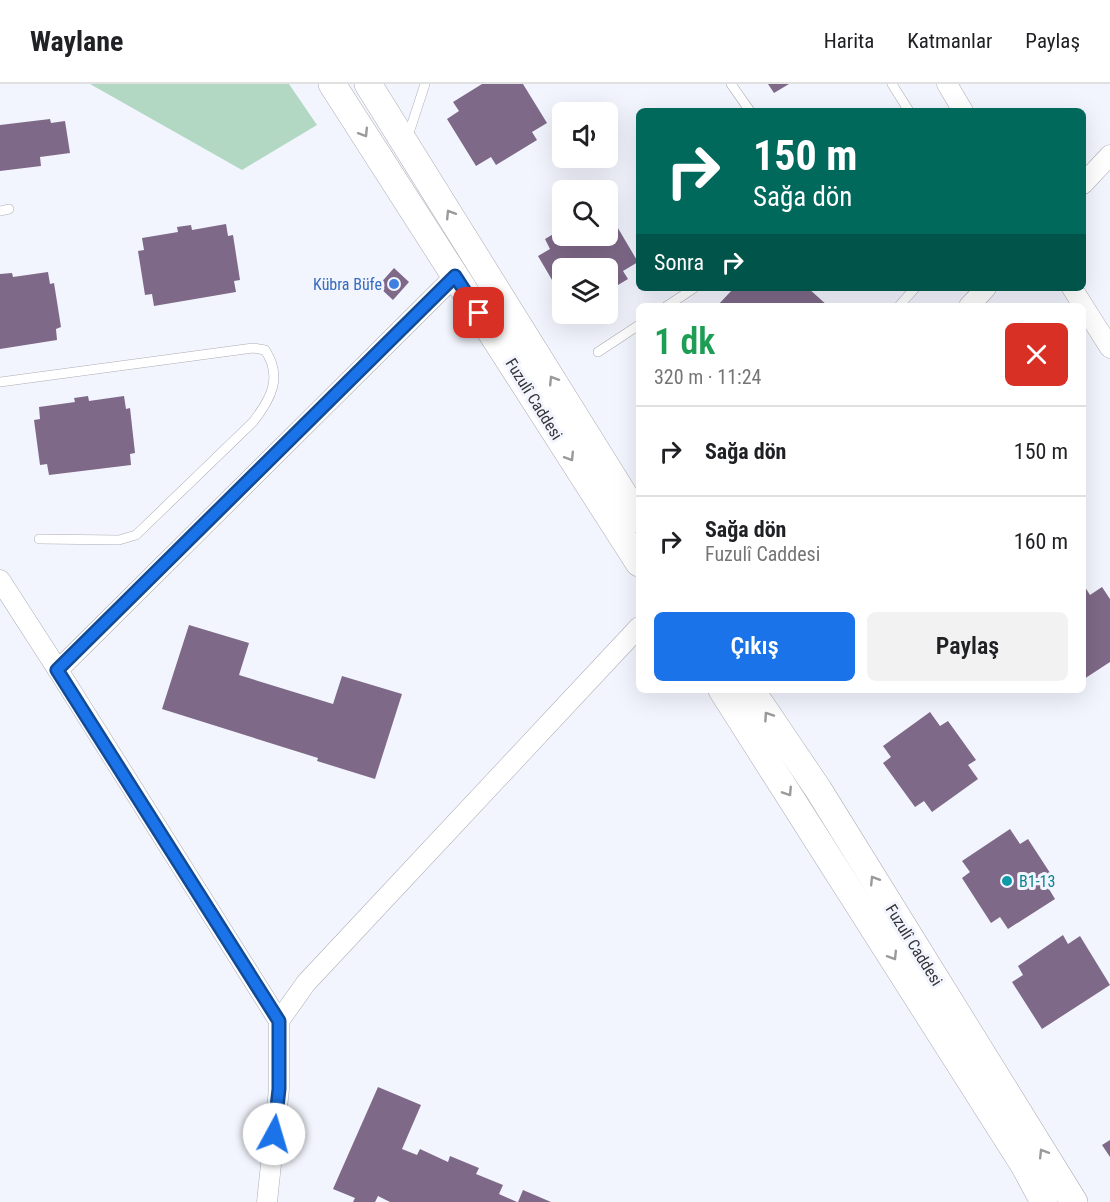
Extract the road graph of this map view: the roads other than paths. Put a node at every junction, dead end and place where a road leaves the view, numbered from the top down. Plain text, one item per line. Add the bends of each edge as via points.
1 (332, 84) edge
2 (368, 84) edge
3 (425, 84) edge
4 (731, 84) edge
5 (892, 84) edge
6 (947, 84) edge
7 (748, 108) edge
8 (907, 108) edge
9 (961, 108) edge
10 (406, 142) junction
11 (1110, 155) edge
12 (1086, 181) edge
13 (455, 276) junction
14 (690, 291) edge
15 (912, 291) edge
16 (983, 291) edge
17 (672, 303) edge
18 (902, 303) edge
19 (972, 303) edge
20 (1086, 310) edge
21 (636, 327) edge
22 (1110, 348) edge
23 (598, 352) dead end
24 (0, 382) edge
25 (636, 514) edge
26 (39, 538) dead end
27 (636, 558) edge
28 (0, 580) edge
29 (636, 630) edge
30 (57, 670) junction
31 (724, 693) edge
32 (753, 693) edge
33 (279, 1021) junction
34 (267, 1202) edge
35 (1044, 1202) edge
36 (1074, 1202) edge

1 -> 13 street, Fuzulî Caddesi
2 - 10 street, Fuzulî Caddesi
3 - 10 lane
4 - 7 lane
5 - 8 lane
6 - 9 street
25 -> 10 street, Fuzulî Caddesi
11 - 12 street
13 -> 27 street, Fuzulî Caddesi
13 - 30 street
14 - 17 lane
15 - 18 lane
16 - 19 street
20 - 22 street
21 - 23 lane
24 - 26 lane via 253,348 265,350 271,360 274,389 253,422 136,536 119,540
28 - 30 street
29 - 33 street via 313,975
30 - 33 street
31 -> 35 street, Fuzulî Caddesi
36 -> 32 street, Fuzulî Caddesi via 818,789
33 - 34 street via 279,1089

